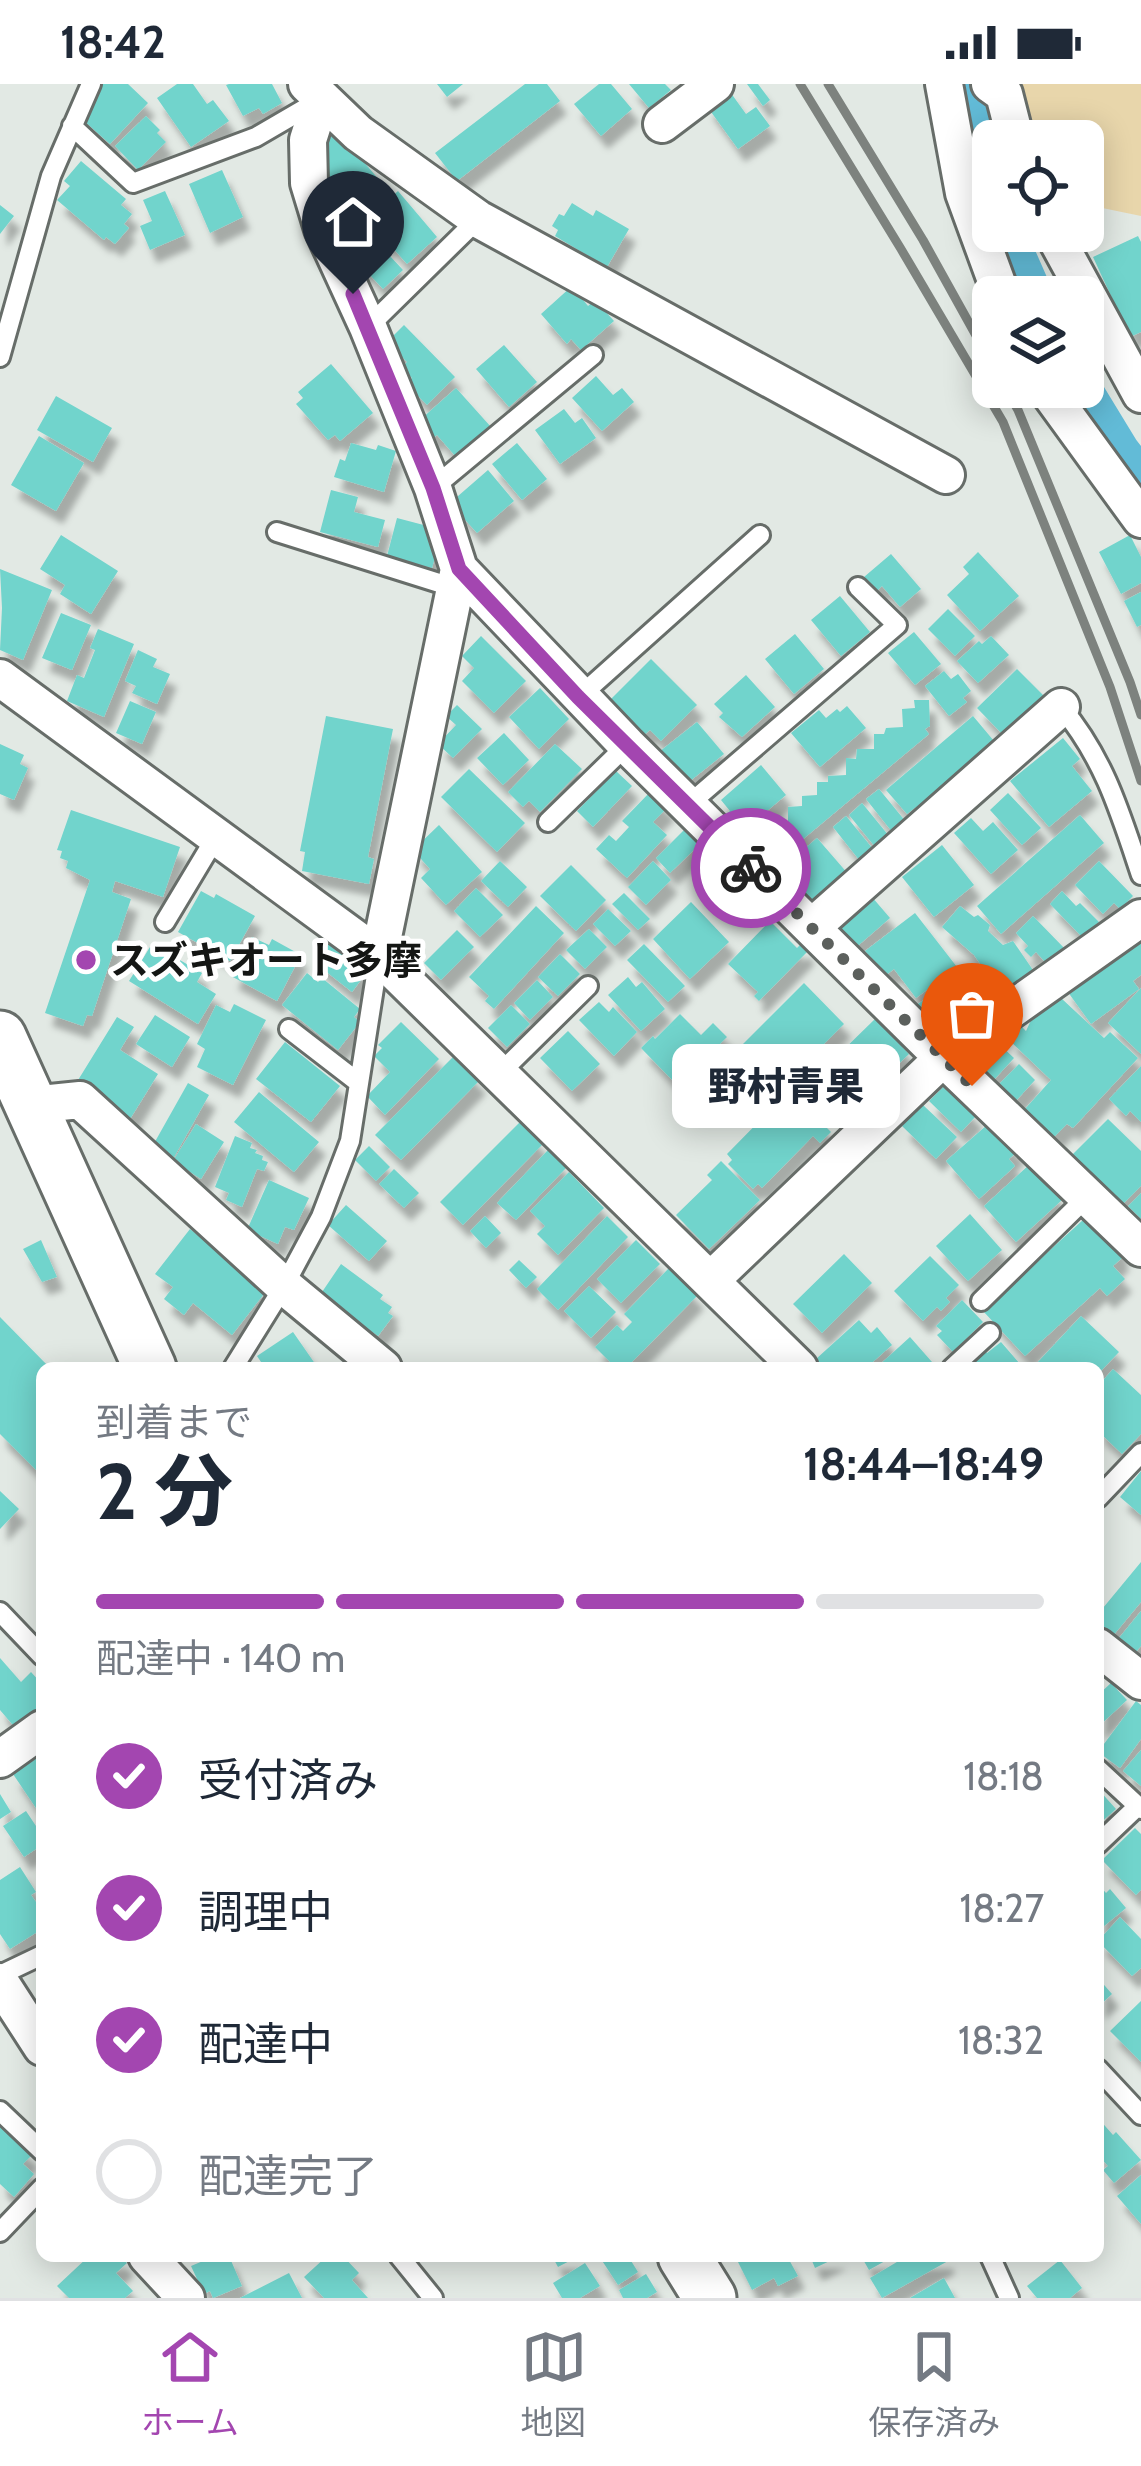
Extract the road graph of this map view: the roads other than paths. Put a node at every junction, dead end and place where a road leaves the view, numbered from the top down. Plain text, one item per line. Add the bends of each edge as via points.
1 (92, 84) edge
2 (716, 84) edge
3 (944, 84) edge
4 (990, 84) edge
5 (314, 92) edge
6 (1011, 120) edge
7 (662, 124) dead end
8 (72, 126) junction
9 (478, 218) junction
10 (1063, 252) edge
11 (994, 276) edge
12 (368, 327) junction
13 (593, 355) dead end
14 (0, 357) edge
15 (1141, 394) edge
16 (1060, 408) edge
17 (946, 475) dead end
18 (433, 488) junction
19 (1141, 519) edge
20 (277, 532) dead end
21 (760, 535) dead end
22 (457, 579) junction
23 (858, 587) dead end
24 (0, 678) edge
25 (578, 697) junction
26 (1061, 706) joint
27 (626, 745) junction
28 (688, 806) junction
29 (548, 822) dead end
30 (216, 837) junction
31 (1141, 875) edge
32 (1141, 918) edge
33 (166, 922) dead end
34 (812, 927) junction
35 (379, 956) junction
36 (589, 986) dead end
37 (289, 1029) dead end
38 (0, 1036) edge
39 (944, 1058) junction
40 (499, 1074) junction
41 (359, 1083) junction
42 (31, 1105) junction
43 (1088, 1196) junction
44 (1141, 1248) edge
45 (711, 1280) junction
46 (284, 1286) junction
47 (981, 1301) dead end
48 (990, 1333) dead end
49 (147, 1362) edge
50 (237, 1362) edge
51 (376, 1362) edge
52 (793, 1362) edge
53 (959, 1362) edge
54 (1141, 1454) edge
55 (1104, 1492) edge
56 (0, 1612) edge
57 (36, 1650) edge
58 (1104, 1652) edge
59 (1141, 1681) edge
60 (36, 1733) edge
61 (0, 1759) edge
62 (1104, 1775) edge
63 (1139, 1808) edge
64 (1104, 1839) edge
65 (36, 1958) edge
66 (0, 1978) edge
67 (36, 2037) edge
68 (1104, 2075) edge
69 (0, 2111) edge
70 (1141, 2115) edge
71 (36, 2145) edge
72 (36, 2194) edge
73 (0, 2233) edge
74 (153, 2262) edge
75 (404, 2262) edge
76 (688, 2262) edge
77 (993, 2262) edge
78 (186, 2298) edge
79 (433, 2298) edge
80 (710, 2298) edge
81 (1010, 2298) edge

1 - 8 lane
2 - 7 street
3 - 11 street via 964,194
4 - 6 street via 1004,94
5 - 8 lane via 256,137 133,183
5 - 9 street
5 - 12 street via 309,183
8 - 14 lane
9 - 12 lane
9 - 17 street
10 - 15 street
12 - 18 street
13 - 18 lane
16 - 19 street
18 - 22 street
20 - 22 lane
21 - 25 lane
22 - 25 street
22 - 35 street
23 - 28 lane via 897,625
24 - 30 street
25 - 27 street
26 - 31 lane via 1113,791
26 - 34 street
27 - 28 street
27 - 29 lane
28 - 34 street
30 - 33 lane
30 - 35 street
32 - 39 street
34 - 39 street
35 - 40 street
35 - 41 lane
36 - 40 lane
37 - 41 lane
38 - 42 street
39 - 43 street
39 - 45 street
40 - 45 street
41 - 46 lane via 350,1141
42 - 46 street via 80,1100
42 - 49 street
43 - 44 street
43 - 47 lane
45 - 52 street
46 - 50 lane
46 - 51 street
48 - 53 lane
54 - 55 lane
56 - 57 lane
58 - 59 street
60 - 61 street
62 - 63 lane
63 - 64 lane
65 - 66 lane
66 - 67 street
68 - 70 lane
69 - 71 lane
72 - 73 lane
74 - 78 street
75 - 79 lane
76 - 80 street
77 - 81 lane

